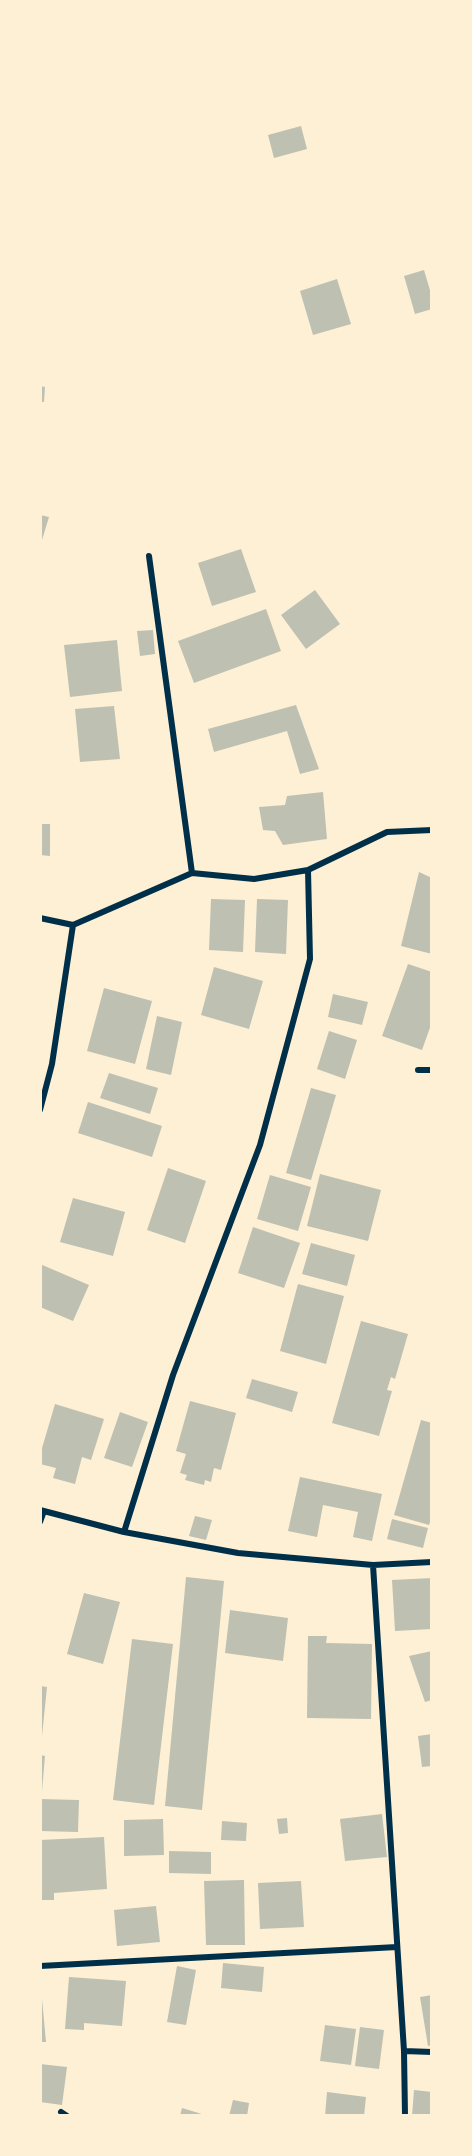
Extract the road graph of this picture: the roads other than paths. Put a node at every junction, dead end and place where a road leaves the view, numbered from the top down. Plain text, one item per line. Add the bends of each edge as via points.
1 (149, 556) dead end
2 (432, 830) edge
3 (308, 870) junction
4 (192, 873) junction
5 (40, 918) edge
6 (73, 925) junction
7 (418, 1070) dead end
8 (432, 1070) edge
9 (40, 1110) edge
10 (42, 1510) edge
11 (40, 1522) edge
12 (124, 1532) junction
13 (432, 1562) edge
14 (373, 1565) junction
15 (397, 1947) junction
16 (40, 1966) edge
17 (404, 2051) junction
18 (432, 2052) edge
19 (405, 2115) edge

1 - 4 street
2 - 3 street via 387,832
3 - 4 street via 254,879
3 - 12 street via 310,958 260,1145 173,1375
4 - 6 street
5 - 6 street
6 - 9 street via 52,1064
7 - 8 street
10 - 11 street
10 - 12 street
12 - 14 street via 238,1553
13 - 14 street
14 - 15 street
15 - 16 street
15 - 17 street
17 - 18 street
17 - 19 street

